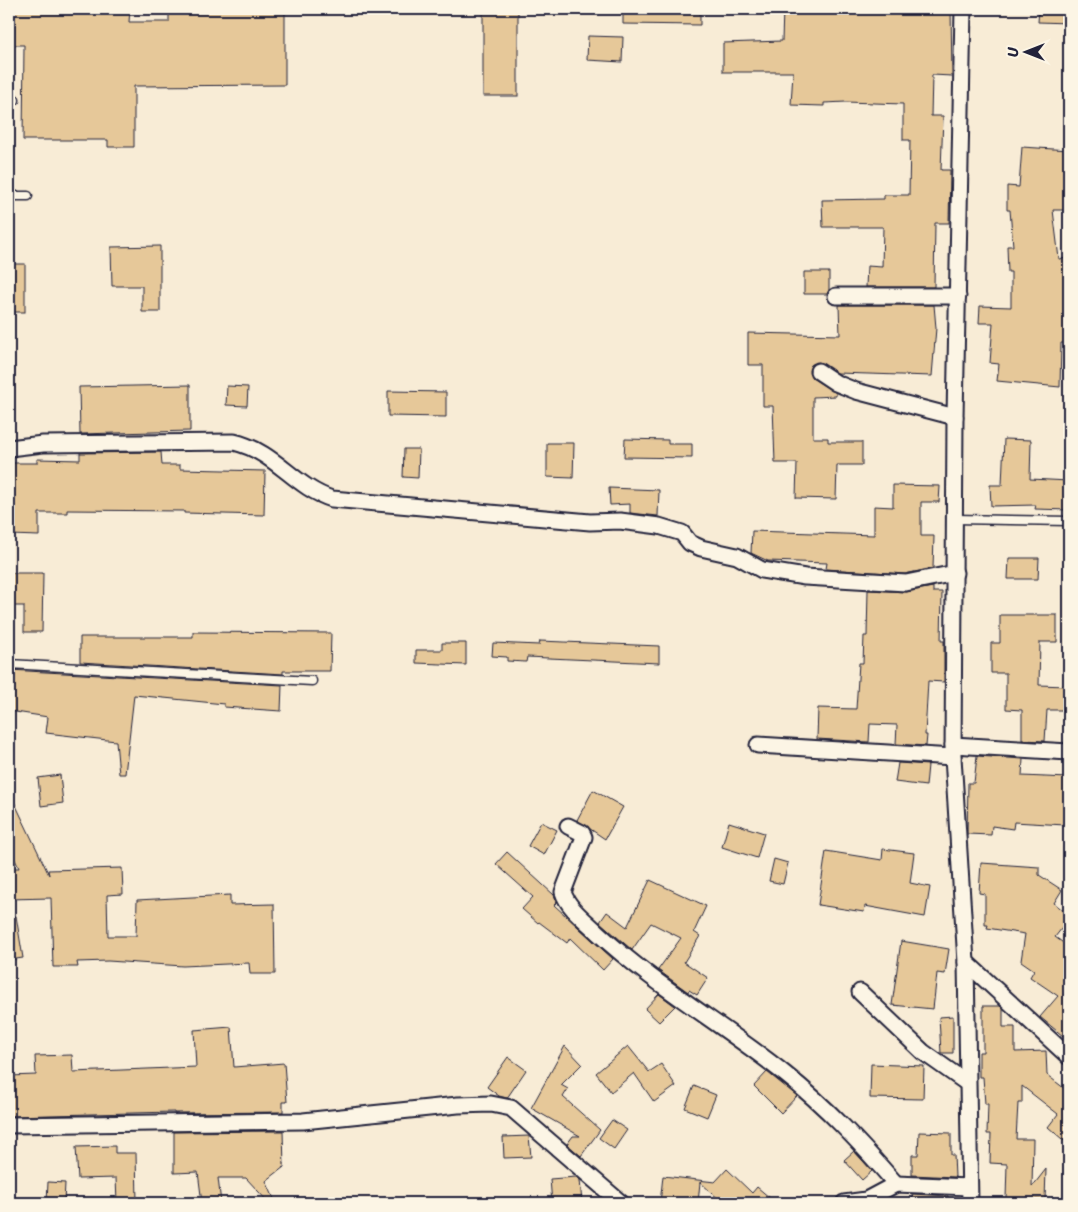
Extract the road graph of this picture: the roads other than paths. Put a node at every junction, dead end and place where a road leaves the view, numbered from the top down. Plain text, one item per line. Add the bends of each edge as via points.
1 (962, 9) edge
2 (9, 196) edge
3 (28, 196) dead end
4 (836, 296) dead end
5 (958, 296) junction
6 (818, 371) dead end
7 (956, 417) junction
8 (9, 448) edge
9 (956, 519) junction
10 (1069, 521) edge
11 (956, 573) junction
12 (9, 664) edge
13 (312, 681) dead end
14 (758, 745) dead end
15 (953, 751) junction
16 (1069, 752) edge
17 (568, 826) dead end
18 (966, 962) junction
19 (860, 992) dead end
20 (1069, 1057) edge
21 (967, 1083) junction
22 (9, 1125) edge
23 (896, 1184) junction
24 (969, 1187) junction
25 (621, 1203) edge
26 (844, 1203) edge
27 (970, 1203) edge

1 - 5 street
2 - 3 lane
4 - 5 street
5 - 7 street
6 - 7 street via 856,391
7 - 9 street
8 - 11 street via 43,444 234,442 259,449 318,495 332,499 660,526 682,533 690,543 701,548 737,556 762,570 805,576 906,583
9 - 10 lane
9 - 11 street
11 - 15 street
12 - 13 lane
14 - 15 street
15 - 16 street
15 - 18 street
17 - 23 street via 582,832 584,837 563,892 576,911 629,961 786,1074 854,1136
18 - 20 street
18 - 21 street
19 - 21 street via 923,1052
21 - 24 street
22 - 25 street via 303,1121 491,1104 511,1108
23 - 24 street
23 - 26 street via 866,1200
24 - 27 street

